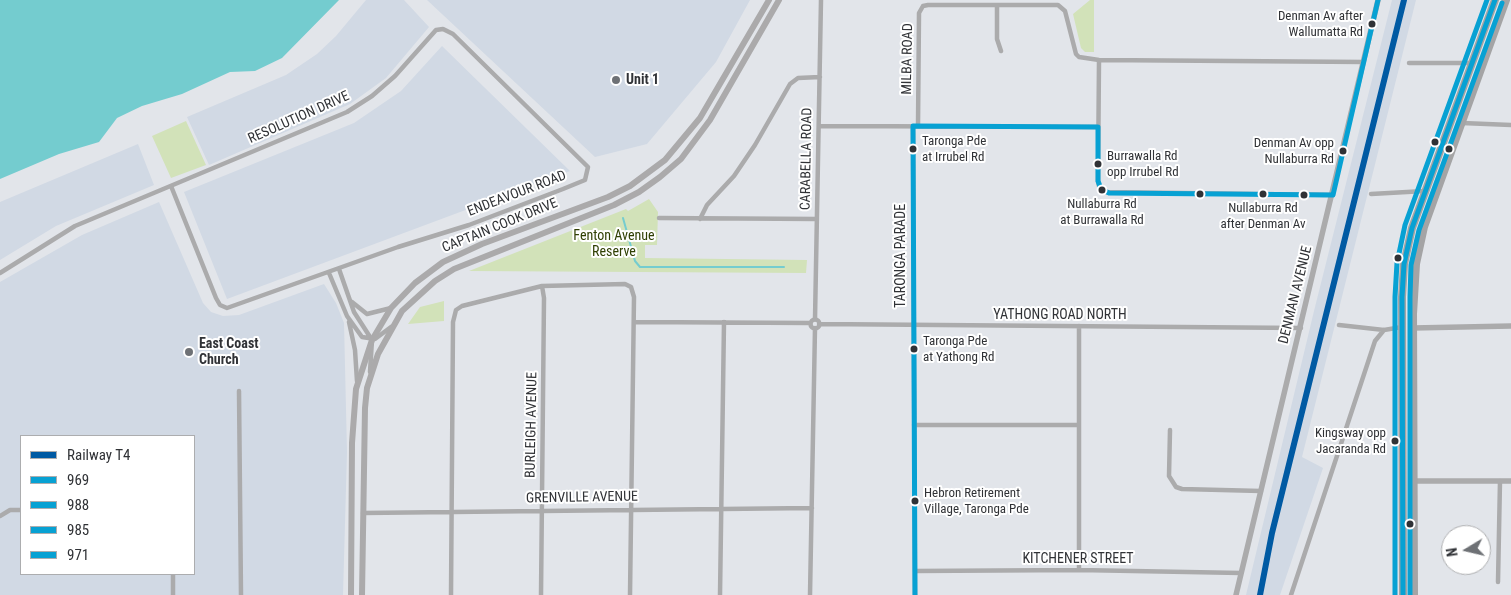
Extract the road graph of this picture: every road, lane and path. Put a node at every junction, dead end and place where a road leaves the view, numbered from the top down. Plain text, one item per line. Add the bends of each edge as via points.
1 (769, 0) edge
2 (779, 0) edge
3 (821, 0) edge
4 (1378, 0) edge
5 (1495, 0) edge
6 (1506, 0) edge
7 (997, 5) junction
8 (443, 29) joint
9 (1001, 51) dead end
10 (1099, 60) junction
11 (1364, 62) junction
12 (1472, 62) junction
13 (1409, 63) dead end
14 (820, 77) junction
15 (1450, 120) junction
16 (1462, 123) junction
17 (1511, 125) edge
18 (819, 126) junction
19 (915, 126) junction
20 (1098, 127) junction
21 (171, 186) junction
22 (1425, 192) junction
23 (1371, 194) dead end
24 (1333, 195) junction
25 (659, 218) dead end
26 (700, 219) junction
27 (817, 219) junction
28 (339, 269) junction
29 (0, 273) edge
30 (329, 273) junction
31 (542, 286) junction
32 (349, 300) junction
33 (391, 308) junction
34 (347, 316) junction
35 (815, 319) junction
36 (634, 322) junction
37 (724, 322) junction
38 (810, 324) junction
39 (819, 324) junction
40 (913, 325) junction
41 (392, 326) junction
42 (1079, 326) junction
43 (1339, 326) dead end
44 (1511, 326) edge
45 (1402, 327) junction
46 (815, 328) junction
47 (1301, 328) junction
48 (1413, 328) junction
49 (1384, 330) junction
50 (372, 340) junction
51 (367, 388) junction
52 (356, 389) junction
53 (239, 391) dead end
54 (914, 425) junction
55 (1078, 425) junction
56 (1170, 430) dead end
57 (1402, 481) junction
58 (1414, 481) junction
59 (1500, 481) junction
60 (1511, 481) edge
61 (1261, 491) junction
62 (812, 508) junction
63 (20, 510) edge
64 (632, 510) junction
65 (722, 510) junction
66 (542, 511) junction
67 (363, 512) junction
68 (452, 512) junction
69 (352, 514) junction
70 (0, 516) edge
71 (915, 570) junction
72 (1079, 570) junction
73 (1241, 573) junction
74 (173, 575) edge
75 (1498, 582) dead end
76 (173, 595) edge
77 (241, 595) edge
78 (351, 595) edge
79 (362, 595) edge
80 (451, 595) edge
81 (541, 595) edge
82 (630, 595) edge
83 (720, 595) edge
84 (810, 595) edge
85 (915, 595) edge
86 (1236, 595) edge
87 (1291, 595) edge
88 (1403, 595) edge
89 (1414, 595) edge

1 - 33 main road, CAPTAIN COOK DRIVE via 700,118 684,140 654,170 608,197 443,262 415,283
2 - 41 main road, CAPTAIN COOK DRIVE via 710,120 681,159 660,177 614,205 454,269 417,296
3 - 14 street, CARABELLA ROAD
4 - 11 street, DENMAN AVENUE
5 - 12 main road
6 - 16 main road
7 - 9 street via 997,39
7 - 10 street, MILBA ROAD via 1062,7 1075,52 1079,56
7 - 19 street, MILBA ROAD via 928,5 920,10
8 - 21 street, RESOLUTION DRIVE via 436,30 395,76 372,96 347,112
8 - 28 street, ENDEAVOUR ROAD via 453,34 588,167 588,174 585,180 563,190
10 - 11 street
10 - 20 street
11 - 24 street, DENMAN AVENUE
12 - 13 street
12 - 15 main road
14 - 18 street, CARABELLA ROAD
14 - 26 street via 798,78 790,84 750,153 731,180 709,202
15 - 16 main road
15 - 22 main road
16 - 17 street
16 - 48 main road via 1421,239 1415,270
18 - 19 street
18 - 27 street, CARABELLA ROAD
19 - 20 street
19 - 40 street, TARONGA PARADE
20 - 24 street via 1098,181 1101,189 1109,193
21 - 29 street, RESOLUTION DRIVE via 75,226
21 - 30 street, ENDEAVOUR ROAD via 220,305 227,308
22 - 23 street
22 - 45 main road via 1406,252 1402,276
24 - 47 street, DENMAN AVENUE
25 - 26 street
26 - 27 street
27 - 35 street, CARABELLA ROAD
28 - 30 street, ENDEAVOUR ROAD
28 - 32 street
30 - 34 street
31 - 36 street via 625,284 631,287 634,298
31 - 66 street, BURLEIGH AVENUE
31 - 68 street via 456,310 453,322
32 - 33 street via 367,314
32 - 50 street
33 - 50 main road, CAPTAIN COOK DRIVE
34 - 50 street via 359,334
34 - 52 street via 355,350
35 - 38 street
35 - 39 street
36 - 37 street
36 - 64 street
37 - 38 street
37 - 65 street
38 - 46 street
39 - 40 street, YATHONG ROAD NORTH
39 - 46 street
40 - 42 street, YATHONG ROAD NORTH
40 - 54 street, TARONGA PARADE
41 - 50 street
41 - 51 main road, CAPTAIN COOK DRIVE via 378,354
42 - 47 street, YATHONG ROAD NORTH
42 - 55 street
43 - 49 street
44 - 48 street
45 - 48 main road
45 - 49 street
45 - 57 main road
46 - 62 street
47 - 61 street, DENMAN AVENUE
48 - 58 main road
49 - 87 street via 1375,341
50 - 51 street
50 - 52 main road, CAPTAIN COOK DRIVE
51 - 67 main road, CAPTAIN COOK DRIVE
52 - 69 main road, CAPTAIN COOK DRIVE
53 - 77 street
54 - 55 street
54 - 71 street, TARONGA PARADE
55 - 72 street
56 - 61 street via 1169,476 1176,487
57 - 58 main road
57 - 88 main road
58 - 59 street
58 - 89 main road
59 - 60 street
59 - 75 street
61 - 73 street, DENMAN AVENUE
62 - 65 street, GRENVILLE AVENUE
62 - 84 street
63 - 70 street via 10,510
64 - 65 street, GRENVILLE AVENUE
64 - 66 street, GRENVILLE AVENUE
64 - 82 street
65 - 83 street
66 - 68 street, GRENVILLE AVENUE
66 - 81 street, BURLEIGH AVENUE
67 - 68 street, GRENVILLE AVENUE
67 - 69 main road, GRENVILLE AVENUE
67 - 79 main road, CAPTAIN COOK DRIVE
68 - 80 street
69 - 78 main road, CAPTAIN COOK DRIVE
71 - 72 street, KITCHENER STREET
71 - 85 street, TARONGA PARADE
72 - 73 street, KITCHENER STREET
73 - 86 street, DENMAN AVENUE
74 - 76 street

